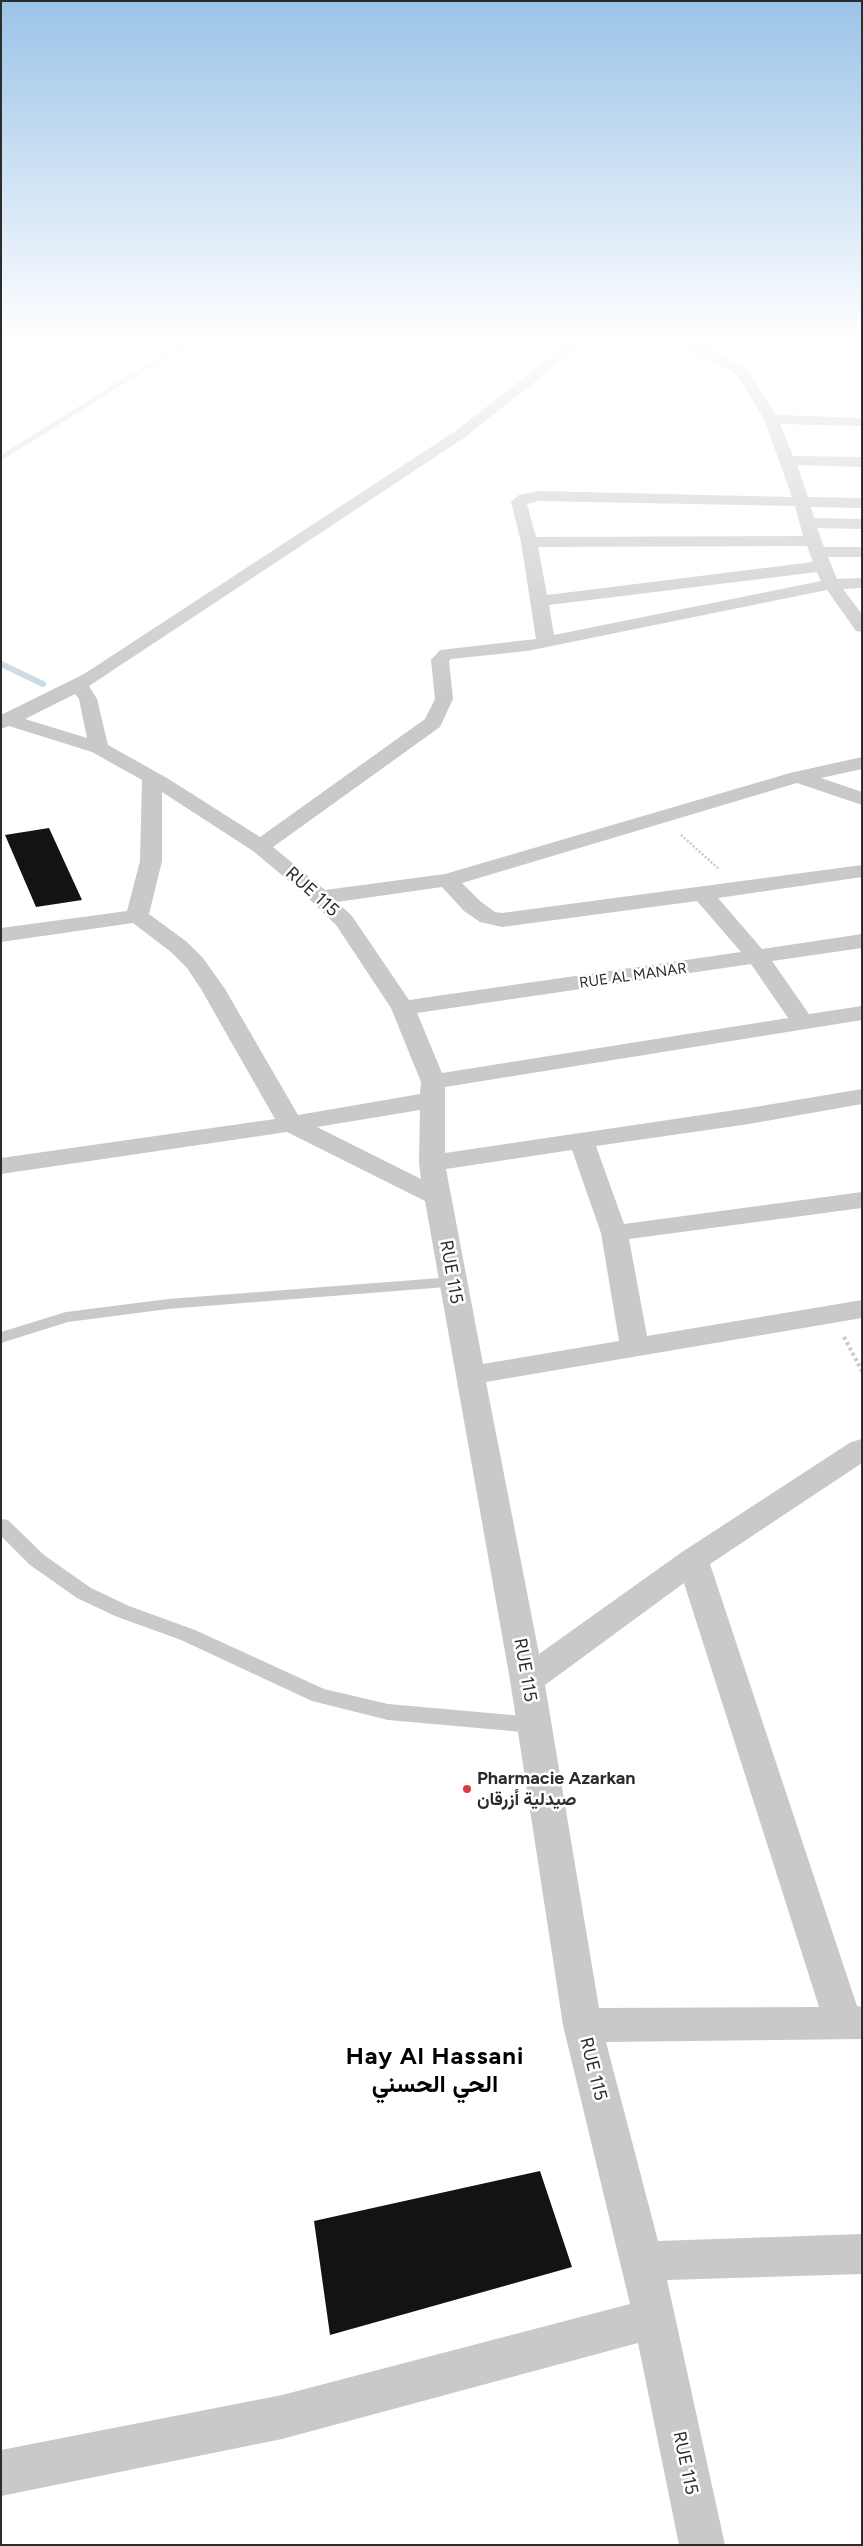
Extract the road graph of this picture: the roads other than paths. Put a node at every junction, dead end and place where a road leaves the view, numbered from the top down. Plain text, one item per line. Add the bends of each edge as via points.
1 (424, 458) edge
2 (786, 458) edge
3 (862, 462) edge
4 (789, 467) junction
5 (862, 476) edge
6 (802, 502) junction
7 (862, 502) edge
8 (809, 523) junction
9 (862, 524) edge
10 (529, 542) junction
11 (862, 552) edge
12 (819, 553) junction
13 (862, 583) edge
14 (831, 584) junction
15 (539, 601) junction
16 (859, 619) edge
17 (546, 642) junction
18 (78, 684) junction
19 (5, 722) edge
20 (98, 748) junction
21 (862, 763) edge
22 (797, 777) junction
23 (152, 778) junction
24 (862, 799) edge
25 (260, 848) junction
26 (862, 871) edge
27 (447, 880) junction
28 (703, 894) junction
29 (322, 898) junction
30 (137, 916) junction
31 (1, 935) edge
32 (862, 941) edge
33 (758, 958) junction
34 (403, 1008) junction
35 (862, 1014) edge
36 (803, 1022) junction
37 (433, 1091) junction
38 (862, 1096) edge
39 (291, 1124) junction
40 (581, 1140) junction
41 (432, 1163) junction
42 (1, 1166) edge
43 (437, 1197) junction
44 (862, 1200) edge
45 (614, 1233) junction
46 (453, 1282) junction
47 (862, 1309) edge
48 (1, 1338) edge
49 (635, 1348) junction
50 (469, 1376) junction
51 (862, 1449) edge
52 (1, 1524) edge
53 (693, 1560) junction
54 (527, 1680) junction
55 (534, 1725) junction
56 (853, 2023) edge
57 (582, 2025) junction
58 (862, 2254) edge
59 (642, 2261) junction
60 (654, 2318) junction
61 (1, 2473) edge
62 (702, 2545) edge

1 - 18 street
2 - 4 street
3 - 4 street
4 - 5 street
4 - 6 street
6 - 7 street
6 - 8 street
6 - 10 street via 533,496 519,502
8 - 9 street
8 - 12 street
10 - 12 street
10 - 15 street
11 - 12 street
12 - 14 street
12 - 15 street
13 - 14 street
14 - 16 street
14 - 17 street
15 - 17 street
17 - 25 street via 441,656 444,699 433,723
18 - 19 street
18 - 20 street via 88,699
19 - 20 street, RUE 115
20 - 23 street, RUE 115
21 - 22 street
22 - 24 street
22 - 27 street
23 - 25 street, RUE 115
23 - 30 street via 151,861
25 - 29 street, RUE 115
26 - 28 street
27 - 28 street via 472,906 488,917 502,920
27 - 29 street
28 - 33 street
29 - 34 street, RUE 115 via 344,921
30 - 31 street
30 - 39 street via 195,963
32 - 33 street, RUE AL MANAR
33 - 34 street, RUE AL MANAR
33 - 36 street
34 - 37 street, RUE 115
35 - 36 street
36 - 37 street
37 - 39 street
37 - 41 street, RUE 115
38 - 40 street
39 - 42 street
39 - 43 street
40 - 41 street
40 - 45 street
41 - 43 street, RUE 115
43 - 46 street, RUE 115
44 - 45 street
45 - 49 street
46 - 48 lane via 168,1304 66,1317
46 - 50 street, RUE 115
47 - 49 street
49 - 50 street
50 - 54 street, RUE 115
51 - 53 street
52 - 55 lane via 37,1560 84,1593 188,1635 319,1696 388,1712
53 - 54 street
53 - 56 street
54 - 55 street, RUE 115
55 - 57 street, RUE 115
56 - 57 street
57 - 59 street, RUE 115
58 - 59 street
59 - 60 street, RUE 115
60 - 61 street via 282,2417
60 - 62 street, RUE 115

